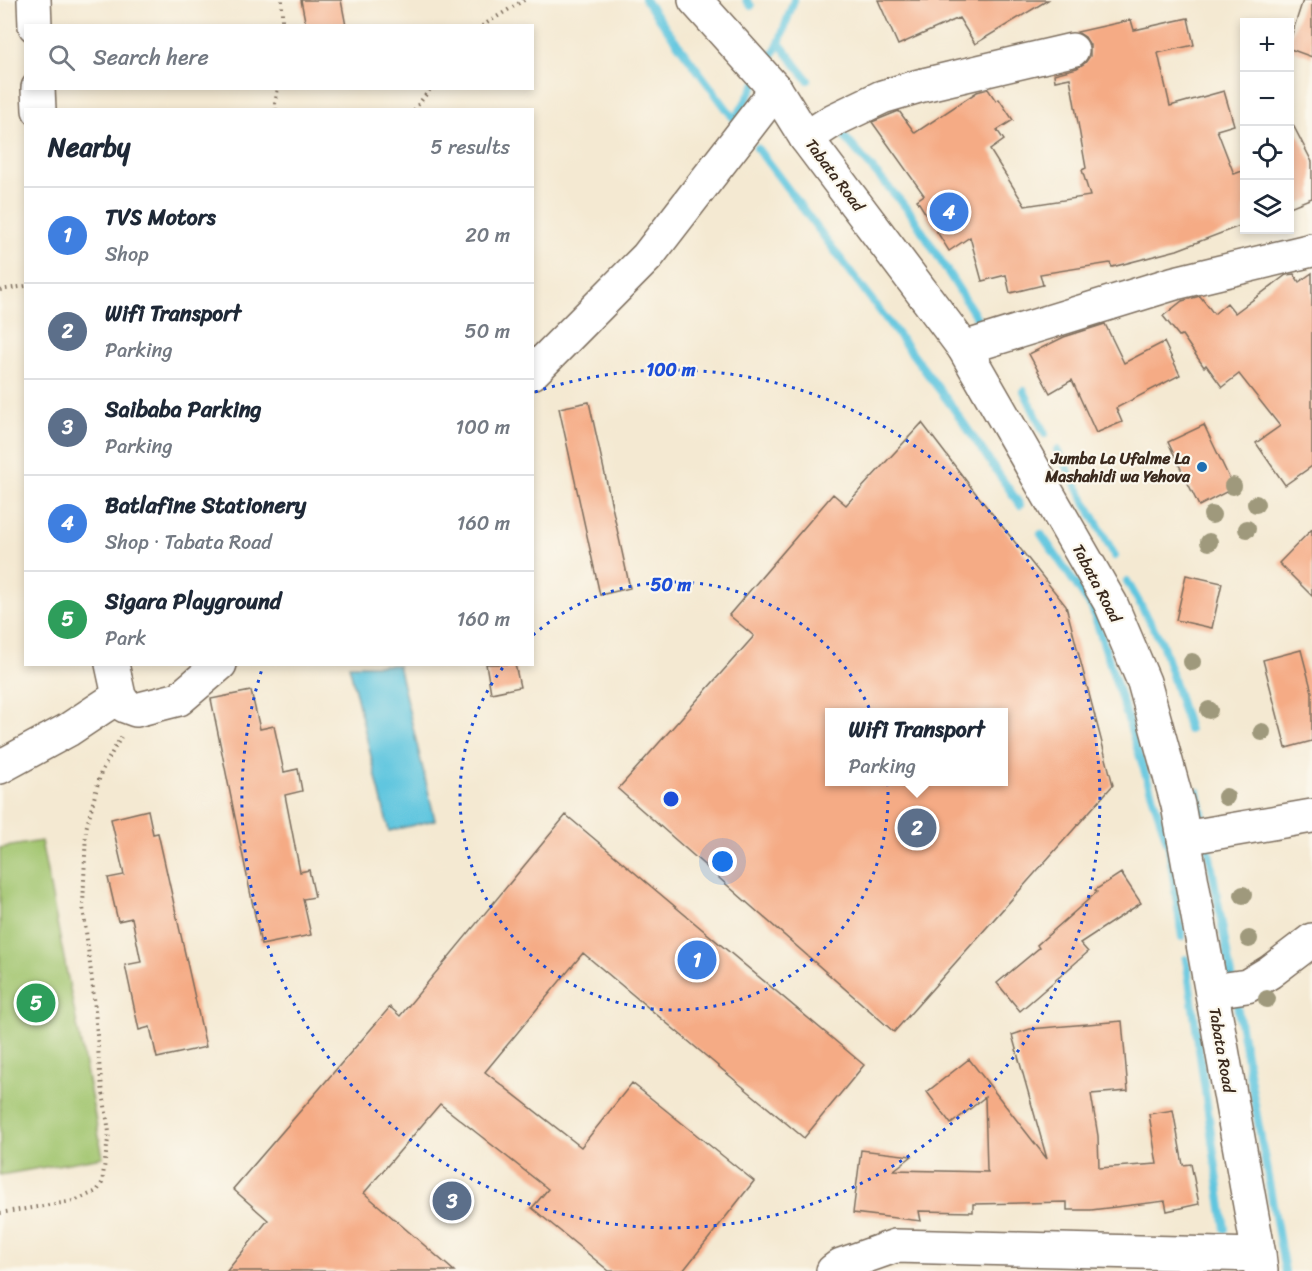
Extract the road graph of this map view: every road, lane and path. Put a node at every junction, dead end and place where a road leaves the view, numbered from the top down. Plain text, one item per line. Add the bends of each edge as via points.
1 (34, 0) edge
2 (282, 0) edge
3 (524, 0) edge
4 (695, 0) edge
5 (35, 24) edge
6 (282, 24) edge
7 (485, 24) edge
8 (1072, 50) dead end
9 (38, 90) edge
10 (278, 90) edge
11 (429, 90) edge
12 (776, 90) junction
13 (39, 108) edge
14 (276, 108) edge
15 (416, 108) edge
16 (806, 138) junction
17 (1312, 250) edge
18 (24, 286) edge
19 (0, 290) edge
20 (964, 348) junction
21 (534, 372) edge
22 (113, 666) edge
23 (218, 666) edge
24 (128, 703) junction
25 (0, 767) edge
26 (1312, 816) edge
27 (1200, 835) junction
28 (1312, 940) edge
29 (1229, 989) junction
30 (0, 1213) edge
31 (1260, 1263) edge
32 (833, 1271) edge

1 - 5 street
2 - 6 path
3 - 7 path
4 - 12 street, Tabata Road
8 - 16 street via 882,97
9 - 13 street
10 - 14 path
11 - 15 path
12 - 16 street, Tabata Road
12 - 21 street via 647,257
16 - 20 street, Tabata Road
17 - 20 street via 1175,284
18 - 19 path
20 - 27 street, Tabata Road via 1111,604 1144,682 1178,805
22 - 24 street
23 - 24 street via 179,699
24 - 25 street
24 - 30 path via 101,772 86,829 83,908 109,1132 102,1183 97,1191 74,1202
26 - 27 street
27 - 29 street, Tabata Road
28 - 29 street via 1270,972
29 - 31 street, Tabata Road
31 - 32 street via 895,1246

